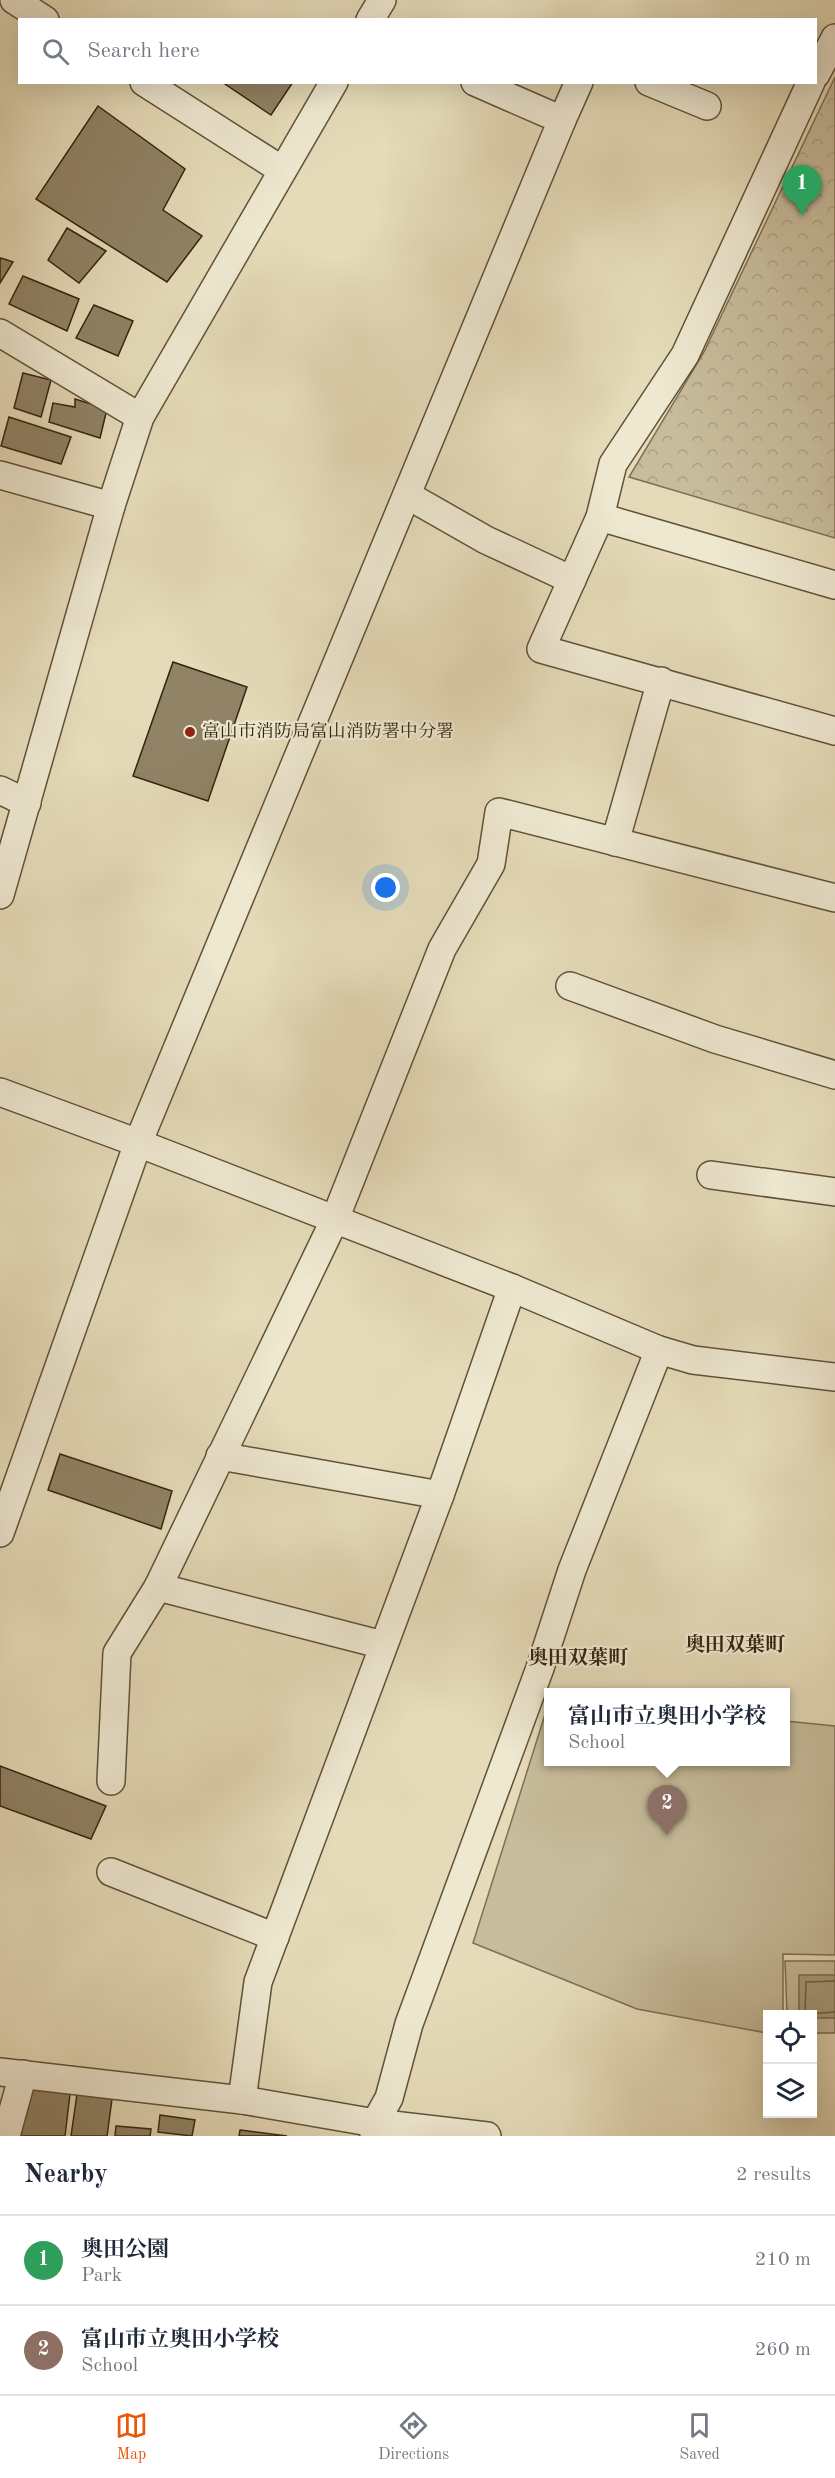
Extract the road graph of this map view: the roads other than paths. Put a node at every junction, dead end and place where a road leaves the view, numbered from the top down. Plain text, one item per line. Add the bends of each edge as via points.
1 (14, 0) edge
2 (382, 0) edge
3 (42, 18) edge
4 (371, 18) edge
5 (835, 38) edge
6 (817, 72) edge
7 (147, 84) edge
8 (332, 84) edge
9 (480, 84) edge
10 (578, 84) edge
11 (654, 84) edge
12 (810, 84) edge
13 (707, 106) dead end
14 (561, 120) junction
15 (282, 170) junction
16 (0, 333) edge
17 (140, 417) junction
18 (0, 475) edge
19 (407, 495) junction
20 (111, 506) junction
21 (600, 517) junction
22 (572, 580) junction
23 (835, 585) edge
24 (660, 681) junction
25 (835, 731) edge
26 (0, 790) edge
27 (27, 803) junction
28 (615, 842) junction
29 (0, 895) edge
30 (835, 898) edge
31 (570, 986) dead end
32 (835, 1075) edge
33 (0, 1092) edge
34 (138, 1143) junction
35 (711, 1175) dead end
36 (835, 1192) edge
37 (334, 1219) junction
38 (512, 1288) junction
39 (659, 1350) junction
40 (835, 1377) edge
41 (220, 1456) junction
42 (440, 1495) junction
43 (0, 1533) edge
44 (158, 1587) junction
45 (383, 1645) junction
46 (111, 1781) dead end
47 (111, 1872) dead end
48 (275, 1937) junction
49 (11, 2073) edge
50 (242, 2100) junction
51 (375, 2129) edge
52 (6, 2136) edge
53 (487, 2136) edge

1 - 3 street
2 - 4 street
5 - 6 street
7 - 15 street
8 - 15 street
9 - 14 street
10 - 14 street
11 - 13 street
12 - 21 street via 685,355 613,464
14 - 19 street
15 - 17 street
16 - 17 street
17 - 20 street
18 - 20 street
19 - 22 street via 486,540
19 - 34 street
20 - 27 street
21 - 22 street
21 - 23 street
22 - 24 street via 542,649
24 - 25 street
24 - 28 street
26 - 27 street
27 - 29 street
28 - 30 street
28 - 37 street via 499,812 491,864 442,949
31 - 32 street via 715,1039
33 - 34 street
34 - 37 street
34 - 43 street
35 - 36 street
37 - 38 street
37 - 41 street
38 - 39 street
38 - 42 street
39 - 40 street via 693,1360
39 - 51 street via 572,1570
41 - 42 street
41 - 44 street
42 - 45 street
44 - 45 street
44 - 46 street via 117,1653
45 - 48 street
47 - 48 street
48 - 50 street via 258,1982
49 - 50 street
49 - 52 street
50 - 51 street
51 - 53 street

